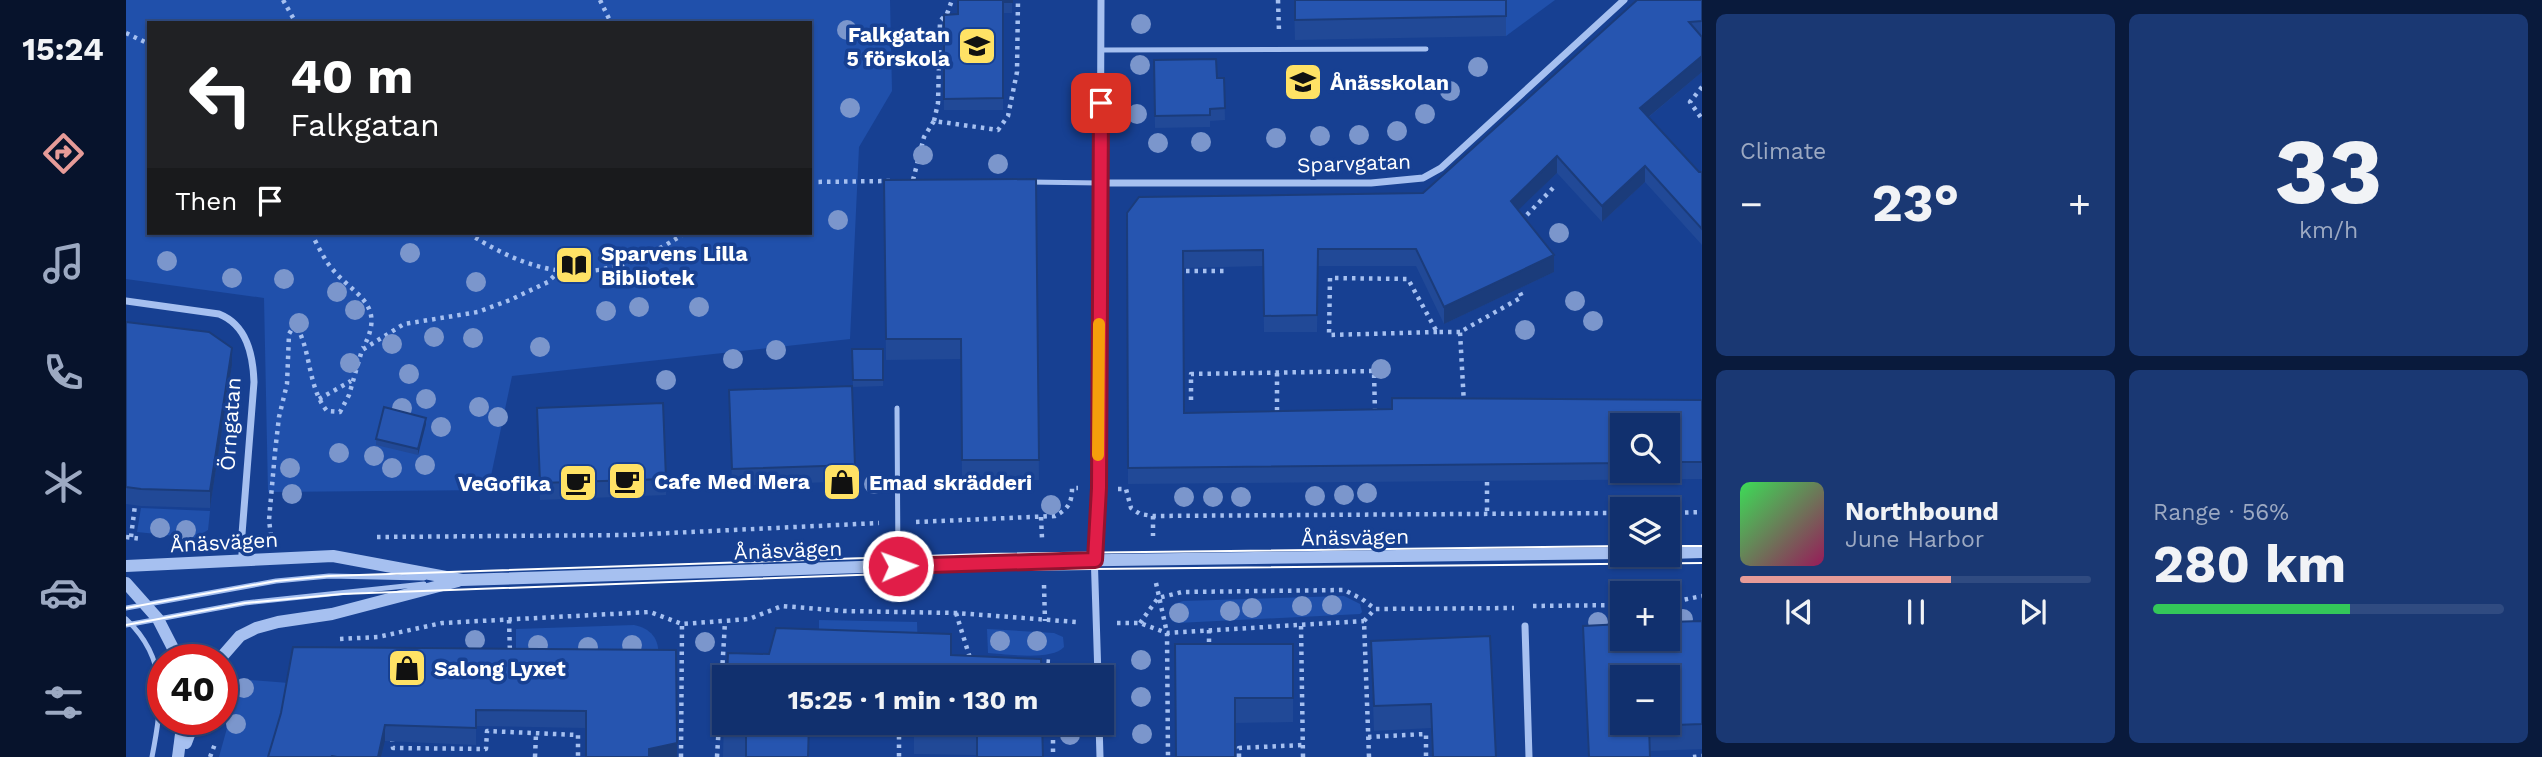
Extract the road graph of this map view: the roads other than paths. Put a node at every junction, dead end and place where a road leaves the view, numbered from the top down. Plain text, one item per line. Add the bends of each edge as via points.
1 (1101, 0) edge
2 (1624, 0) edge
3 (1426, 49) dead end
4 (1102, 50) junction
5 (1020, 182) edge
6 (1100, 183) junction
7 (126, 301) edge
8 (897, 408) dead end
9 (1702, 552) edge
10 (1610, 553) edge
11 (1680, 553) edge
12 (1095, 560) junction
13 (242, 561) junction
14 (126, 566) edge
15 (898, 566) junction
16 (462, 580) junction
17 (126, 583) edge
18 (145, 604) junction
19 (126, 608) edge
20 (126, 619) edge
21 (158, 619) junction
22 (129, 625) edge
23 (1525, 626) dead end
24 (171, 644) edge
25 (233, 644) edge
26 (1098, 665) edge
27 (182, 735) edge
28 (189, 735) edge
29 (1099, 735) edge
30 (186, 743) joint
31 (152, 757) edge
32 (180, 757) edge
33 (1100, 757) edge
34 (1529, 757) edge

1 - 4 street
2 - 6 street, Sparvgatan via 1441,168 1423,178 1371,183
3 - 4 lane
4 - 6 street
5 - 6 lane
6 - 12 street
7 - 13 street, Örngatan via 219,314 242,329 254,382
8 - 15 lane
9 - 11 street
10 - 12 street, Ånäsvägen
12 - 15 street, Ånäsvägen
12 - 26 street
13 - 14 street, Ånäsvägen
13 - 16 street, Ånäsvägen via 333,556
15 - 16 street, Ånäsvägen
16 - 18 lane via 329,576
16 - 21 lane via 245,603
16 - 25 street via 332,614 256,628
17 - 18 street
18 - 19 lane
18 - 21 street
20 - 22 lane
21 - 22 lane
21 - 24 street
22 - 31 lane via 146,641 158,673 160,715
23 - 34 street
27 - 32 street
28 - 30 street
29 - 33 street
30 - 32 street

